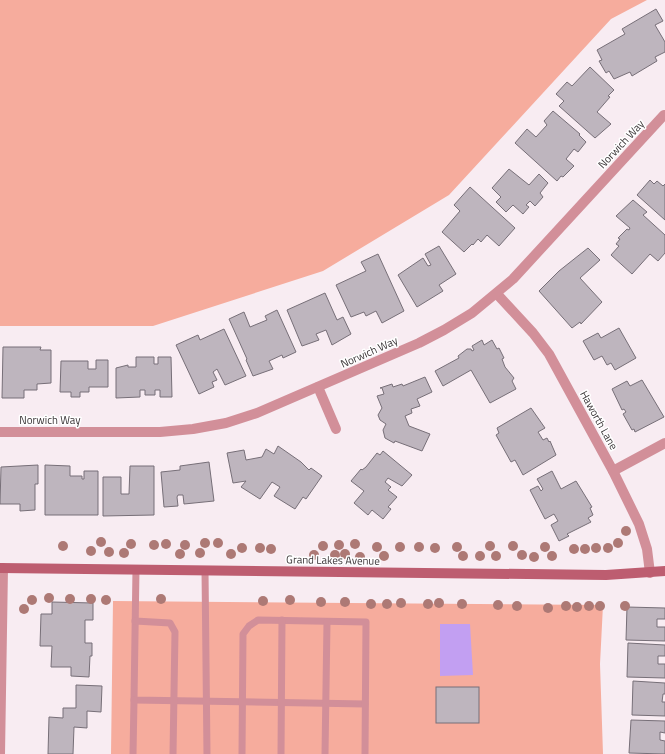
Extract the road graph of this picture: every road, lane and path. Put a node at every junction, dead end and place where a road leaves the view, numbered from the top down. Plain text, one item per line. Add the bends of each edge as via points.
1 (664, 115) edge
2 (497, 294) junction
3 (318, 387) junction
4 (336, 429) dead end
5 (0, 432) edge
6 (665, 442) edge
7 (613, 471) junction
8 (1, 568) edge
9 (136, 569) junction
10 (205, 570) junction
11 (665, 571) edge
12 (650, 573) junction
13 (282, 620) junction
14 (135, 621) junction
15 (327, 622) junction
16 (134, 700) junction
17 (174, 701) junction
18 (242, 701) junction
19 (208, 702) junction
20 (282, 702) junction
21 (326, 703) junction
22 (365, 704) junction
23 (0, 754) edge
24 (133, 754) edge
25 (173, 754) edge
26 (207, 754) edge
27 (242, 754) edge
28 (281, 754) edge
29 (325, 754) edge
30 (364, 754) edge

1 - 2 street, Norwich Way
2 - 3 street, Norwich Way via 444,330
2 - 7 street, Haworth Lane via 548,354
3 - 4 street
3 - 5 street, Norwich Way via 257,413 226,423 193,429 160,432
6 - 7 street
7 - 12 street, Haworth Lane via 640,524
8 - 9 street, Grand Lakes Avenue
8 - 23 street
9 - 10 street, Grand Lakes Avenue
9 - 14 lane
10 - 12 street, Grand Lakes Avenue via 606,575
10 - 19 lane
11 - 12 street, Grand Lakes Avenue
13 - 15 lane
13 - 18 lane via 258,620 243,634
13 - 20 lane
14 - 16 lane
14 - 17 lane via 170,623 175,632
15 - 21 lane
15 - 22 lane via 366,622
16 - 17 lane
16 - 24 lane
17 - 19 lane
17 - 25 lane
18 - 19 lane
18 - 20 lane
18 - 27 lane
19 - 26 lane
20 - 21 lane
20 - 28 lane
21 - 22 lane
21 - 29 lane
22 - 30 lane

